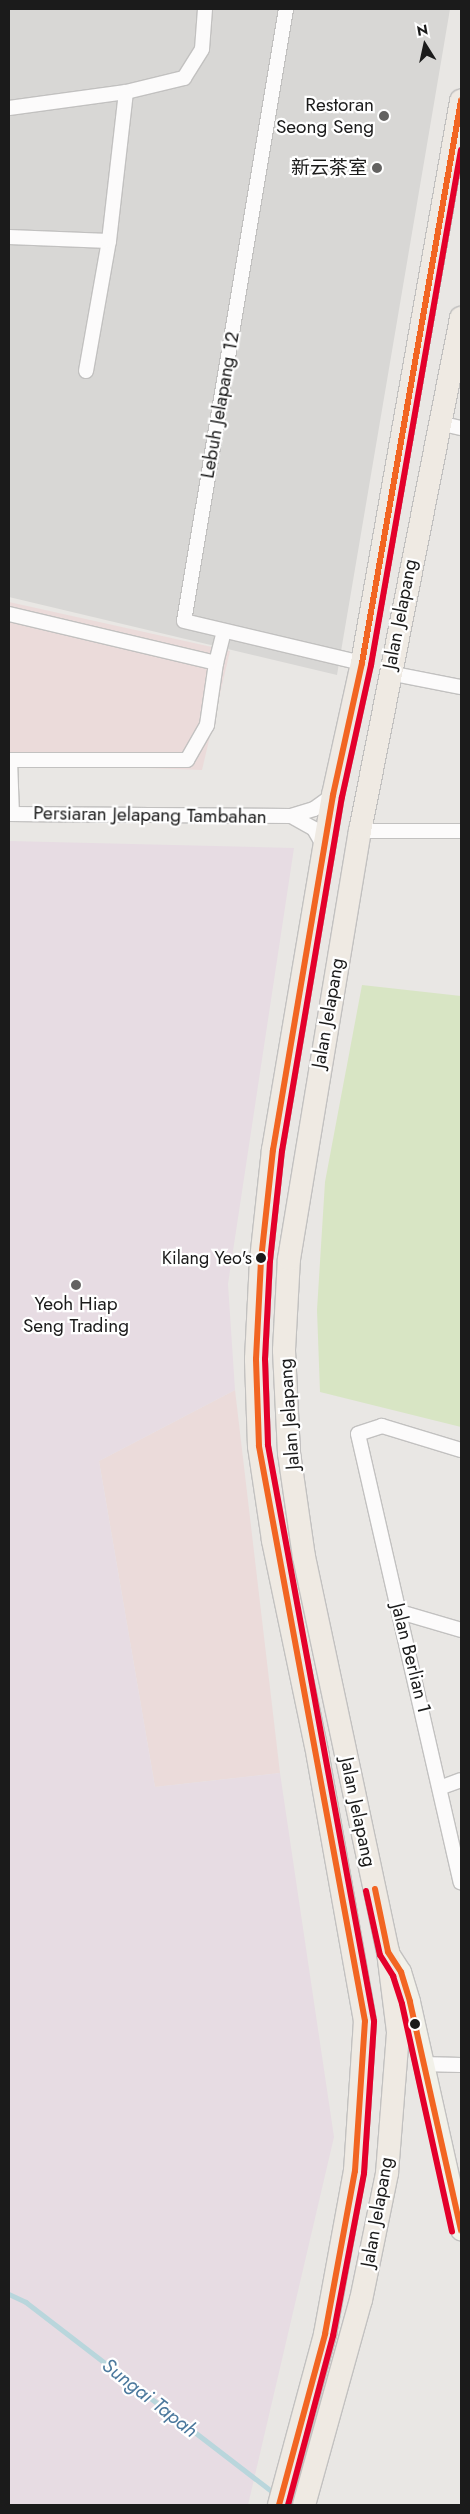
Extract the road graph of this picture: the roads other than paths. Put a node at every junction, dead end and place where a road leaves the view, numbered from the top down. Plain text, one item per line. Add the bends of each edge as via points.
1 (205, 9) edge
2 (286, 9) edge
3 (126, 92) junction
4 (9, 108) edge
5 (460, 109) edge
6 (461, 150) edge
7 (461, 193) edge
8 (9, 237) edge
9 (437, 238) junction
10 (109, 242) junction
11 (461, 318) edge
12 (86, 371) dead end
13 (438, 423) junction
14 (461, 428) edge
15 (9, 614) edge
16 (224, 631) junction
17 (216, 663) junction
18 (362, 663) junction
19 (389, 673) junction
20 (461, 687) edge
21 (10, 760) edge
22 (333, 795) junction
23 (10, 814) edge
24 (291, 816) junction
25 (360, 831) junction
26 (461, 831) edge
27 (324, 846) junction
28 (461, 1450) edge
29 (400, 1612) junction
30 (461, 1630) edge
31 (461, 1780) edge
32 (442, 1787) junction
33 (461, 1882) edge
34 (388, 1952) junction
35 (365, 2021) junction
36 (421, 2064) junction
37 (461, 2065) edge
38 (394, 2085) junction
39 (461, 2230) edge
40 (278, 2505) edge
41 (304, 2505) edge

1 - 3 street via 202,49 184,78
2 - 16 street, Lebuh Jelapang 12 via 184,621
3 - 4 street
3 - 10 street
5 - 6 main road
5 - 9 main road, Jalan Jelapang
7 - 9 main road
8 - 10 street
9 - 18 main road, Jalan Jelapang
10 - 12 street
11 - 13 main road, Jalan Jelapang
13 - 14 street
13 - 19 main road, Jalan Jelapang
15 - 17 street
16 - 17 street
16 - 18 street, Lebuh Jelapang 12
17 - 21 street via 207,725 187,760
18 - 22 main road, Jalan Jelapang
19 - 20 street
19 - 25 main road, Jalan Jelapang
21 - 23 street
22 - 24 street, Persiaran Jelapang Tambahan via 314,809
22 - 27 main road, Jalan Jelapang
23 - 24 street, Persiaran Jelapang Tambahan
24 - 27 street, Persiaran Jelapang Tambahan via 314,828
25 - 26 street
25 - 34 main road, Jalan Jelapang via 289,1259 284,1350 289,1453 304,1557
27 - 35 main road, Jalan Jelapang via 273,1150 261,1260 256,1381 273,1540 318,1756
28 - 29 street, Jalan Berlian 1 via 382,1426 358,1434
29 - 30 street
29 - 32 street, Jalan Berlian 1
31 - 32 street
32 - 33 street, Jalan Berlian 1
34 - 35 main road via 382,1997
34 - 36 street via 402,1972
34 - 38 main road, Jalan Jelapang via 398,2032
35 - 38 main road via 385,2037
35 - 40 main road, Jalan Jelapang via 355,2172 325,2334
36 - 37 street
36 - 39 street
38 - 41 main road, Jalan Jelapang via 388,2173 360,2300

